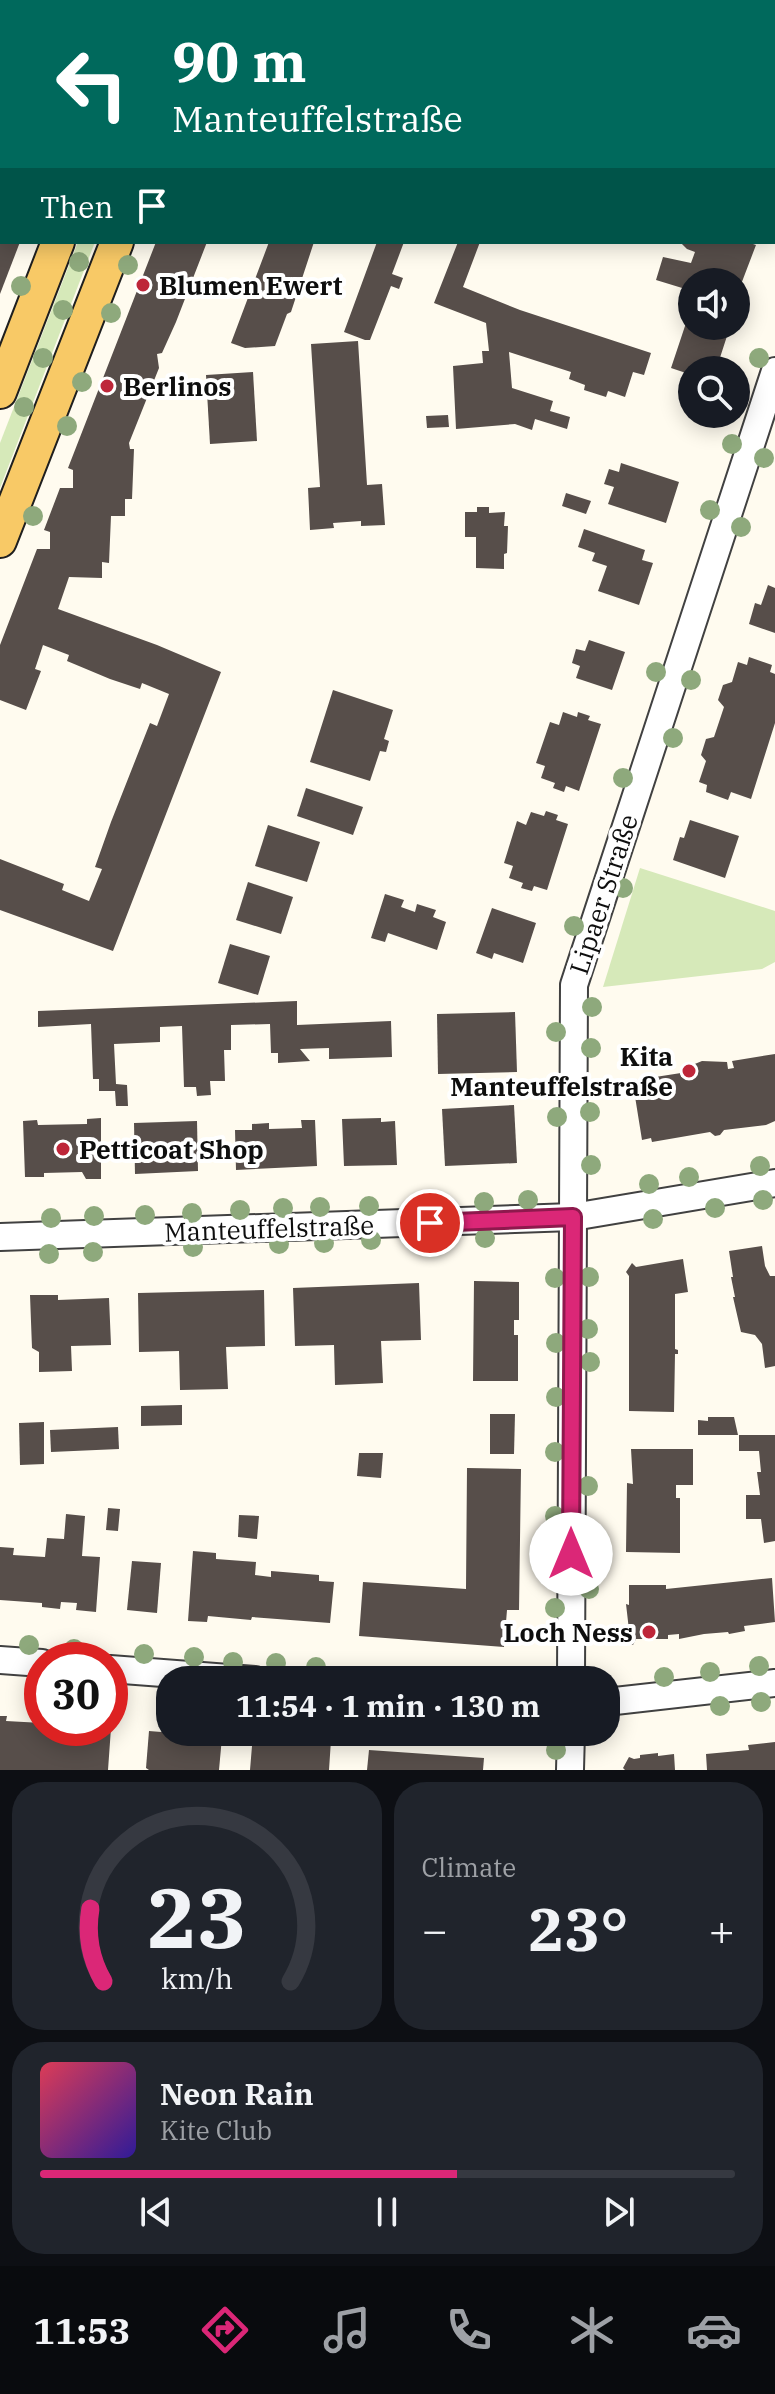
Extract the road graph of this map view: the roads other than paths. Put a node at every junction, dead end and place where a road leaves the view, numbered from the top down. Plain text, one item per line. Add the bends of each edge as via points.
1 (57, 244) edge
2 (116, 244) edge
3 (775, 371) edge
4 (0, 392) edge
5 (0, 541) edge
6 (775, 1183) edge
7 (573, 1217) junction
8 (0, 1237) edge
9 (0, 1660) edge
10 (24, 1662) edge
11 (571, 1666) edge
12 (128, 1670) edge
13 (156, 1672) edge
14 (775, 1683) edge
15 (620, 1700) edge
16 (571, 1746) edge
17 (570, 1770) edge

1 - 4 main road
2 - 5 main road
3 - 7 street, Lipaer Straße via 574,985
6 - 7 street, Manteuffelstraße
7 - 8 street, Manteuffelstraße
7 - 11 street, Lipaer Straße
9 - 10 street
12 - 13 street
14 - 15 street
16 - 17 street

